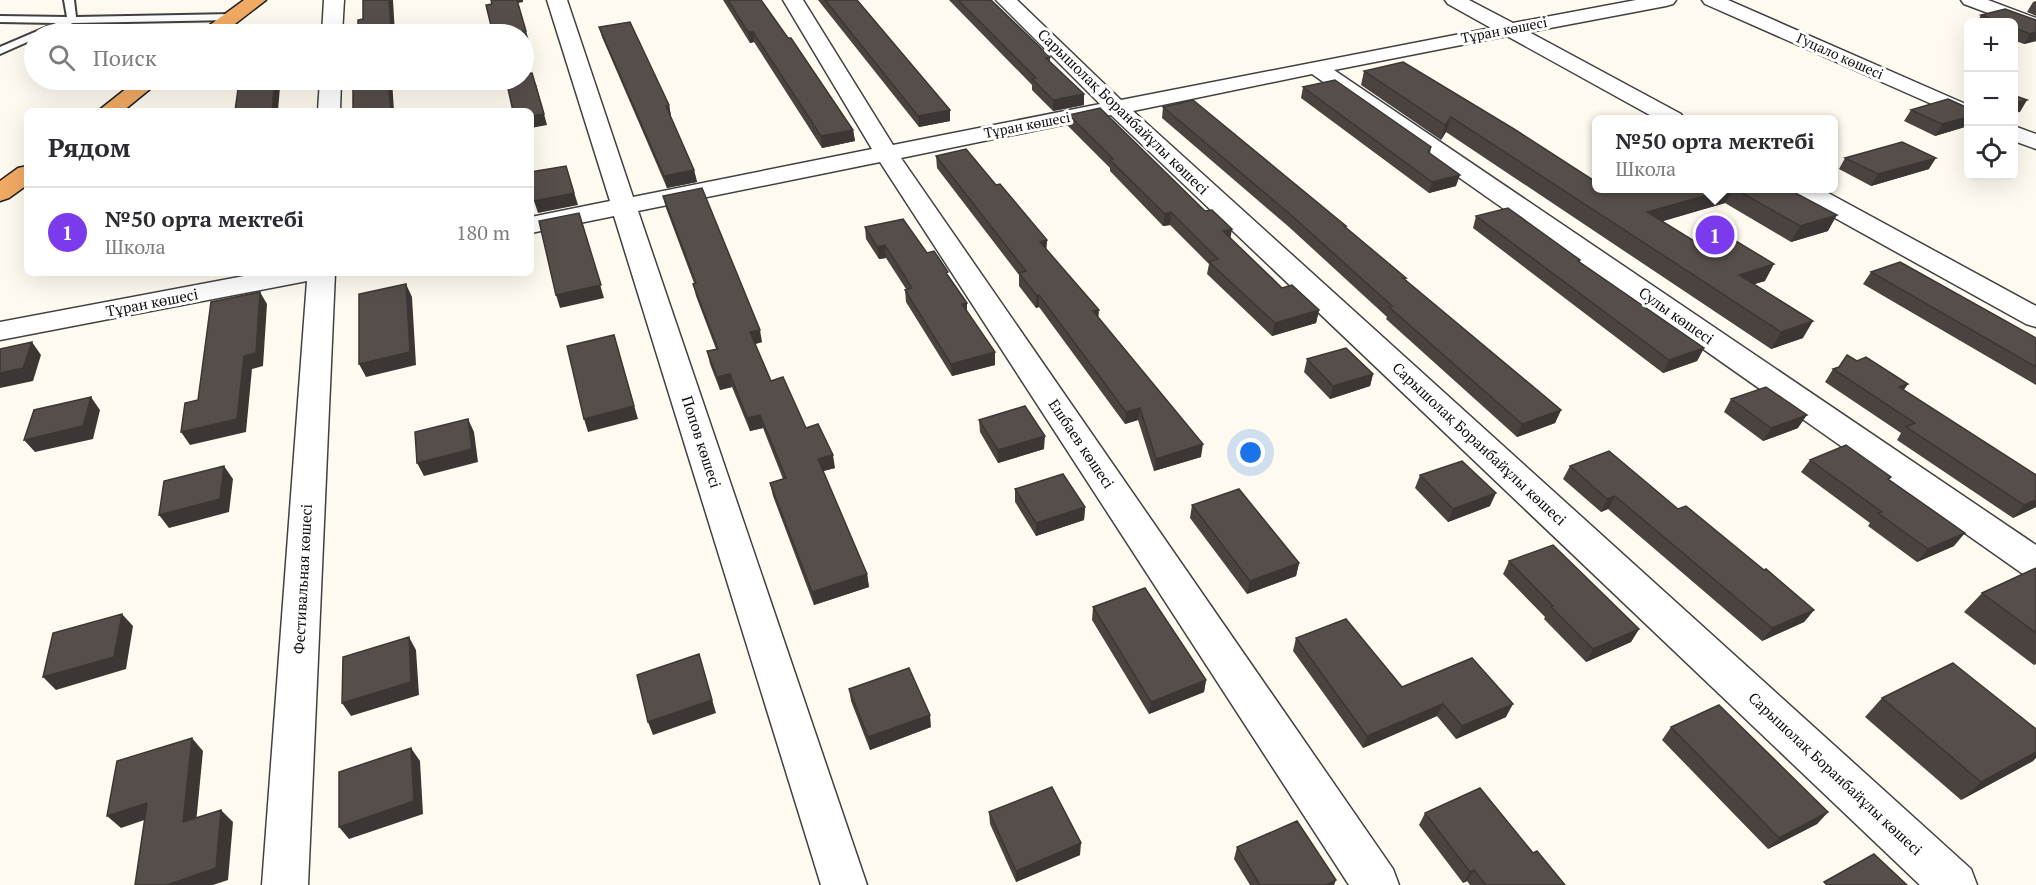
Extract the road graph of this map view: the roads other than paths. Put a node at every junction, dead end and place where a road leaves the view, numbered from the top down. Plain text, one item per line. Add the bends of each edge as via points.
1 (69, 0) edge
2 (256, 0) edge
3 (334, 0) edge
4 (557, 0) edge
5 (793, 0) edge
6 (1006, 0) edge
7 (1455, 0) edge
8 (1666, 0) edge
9 (1712, 0) edge
10 (1971, 0) edge
11 (233, 17) junction
12 (0, 19) edge
13 (72, 20) junction
14 (62, 24) edge
15 (224, 24) edge
16 (333, 24) edge
17 (2036, 25) edge
18 (1508, 29) junction
19 (24, 40) edge
20 (0, 51) edge
21 (1316, 67) junction
22 (137, 90) edge
23 (330, 90) edge
24 (1116, 107) junction
25 (113, 108) edge
26 (329, 108) edge
27 (1964, 111) edge
28 (1664, 115) edge
29 (2018, 135) edge
30 (2036, 142) edge
31 (887, 154) junction
32 (24, 174) edge
33 (0, 193) edge
34 (1806, 193) edge
35 (624, 206) junction
36 (534, 224) edge
37 (288, 276) edge
38 (321, 276) edge
39 (2036, 318) edge
40 (0, 330) edge
41 (2036, 564) edge
42 (285, 885) edge
43 (843, 885) edge
44 (1376, 885) edge
45 (1954, 885) edge

1 - 13 lane
2 - 11 highway
3 - 16 street
4 - 35 street, Попов көшесі
5 - 31 street, Ешбаев көшесі
6 - 24 street, Сарышолақ Боранбайұлы көшесі
7 - 18 street
8 - 18 street, Тұран көшесі
9 - 27 street, Гуцало көшесі
10 - 17 street
11 - 13 lane
11 - 15 highway
12 - 13 lane
13 - 14 lane
18 - 21 street, Тұран көшесі
18 - 28 street
19 - 20 lane
21 - 24 street, Тұран көшесі
21 - 41 street, Сулы көшесі
22 - 25 highway
23 - 26 street
24 - 31 street, Тұран көшесі
24 - 45 street, Сарышолақ Боранбайұлы көшесі
29 - 30 street
31 - 35 street, Тұран көшесі
31 - 44 street, Ешбаев көшесі
32 - 33 highway
34 - 39 street
35 - 36 street, Тұран көшесі
35 - 43 street, Попов көшесі
37 - 40 street, Тұран көшесі
38 - 42 street, Фестивальная көшесі

